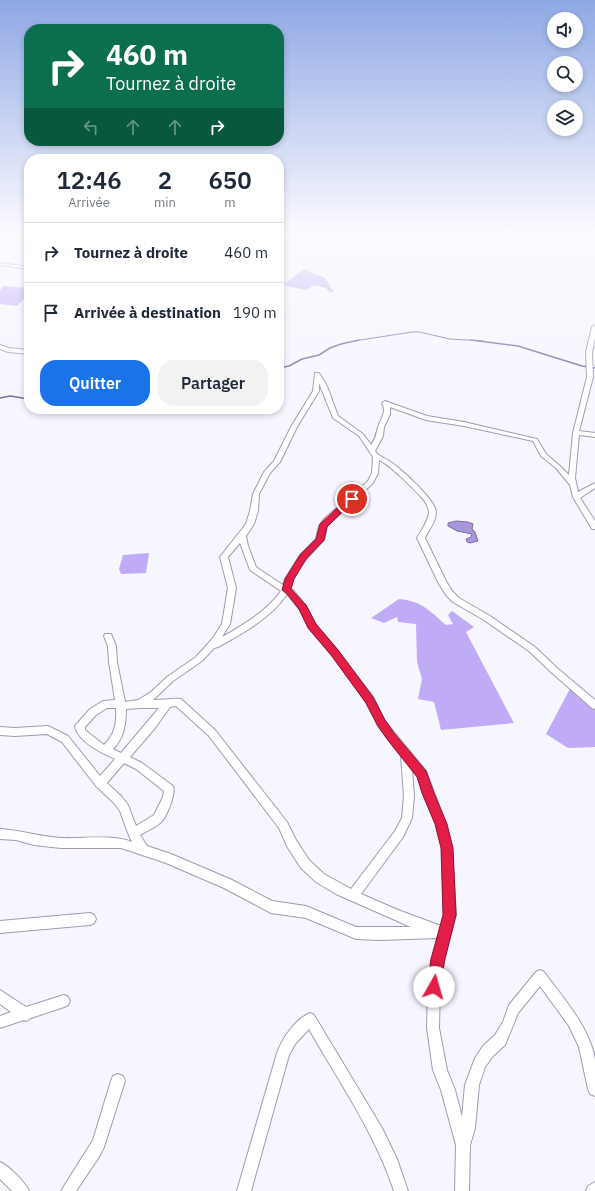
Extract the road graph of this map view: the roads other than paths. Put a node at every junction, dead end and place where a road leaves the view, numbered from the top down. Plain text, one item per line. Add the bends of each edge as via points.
1 (595, 327) edge
2 (0, 347) edge
3 (24, 352) edge
4 (576, 432) junction
5 (595, 435) edge
6 (374, 454) junction
7 (572, 483) junction
8 (595, 485) edge
9 (576, 497) junction
10 (595, 527) edge
11 (242, 536) junction
12 (286, 590) junction
13 (108, 636) dead end
14 (210, 647) junction
15 (140, 704) junction
16 (168, 704) junction
17 (595, 705) edge
18 (121, 706) junction
19 (0, 731) edge
20 (106, 750) junction
21 (405, 753) junction
22 (123, 758) junction
23 (100, 783) junction
24 (133, 833) junction
25 (0, 834) edge
26 (143, 849) junction
27 (353, 896) junction
28 (90, 919) dead end
29 (0, 927) edge
30 (444, 932) junction
31 (0, 996) edge
32 (64, 1001) dead end
33 (26, 1015) junction
34 (0, 1022) edge
35 (118, 1081) dead end
36 (595, 1089) edge
37 (463, 1145) junction
38 (0, 1169) edge
39 (595, 1189) edge
40 (22, 1191) edge
41 (68, 1191) edge
42 (244, 1191) edge
43 (401, 1191) edge
44 (462, 1191) edge
45 (592, 1191) edge

1 - 4 street via 589,352 590,377
2 - 3 street
4 - 5 street
4 - 7 street
6 - 7 street via 374,444 386,420 388,409 385,402 426,418 535,440 543,455
6 - 11 street via 361,435 335,417 317,374 316,391 277,462 267,472 256,494 253,516
6 - 12 street via 375,473 371,482 323,526 320,540 303,557 289,579
6 - 17 street via 391,465 429,503 433,511 432,516 421,538 448,593 532,649
7 - 9 street
8 - 9 street
9 - 10 street
11 - 12 street via 253,568
11 - 14 street via 224,557 232,588 231,598 226,624
12 - 14 street via 277,603 267,611 240,631
12 - 21 street via 303,608 312,626 370,700 382,723
13 - 18 street via 114,648 112,661
14 - 15 street via 199,659
15 - 16 street
15 - 18 street
16 - 22 street via 156,722
16 - 27 street via 178,702 212,733 284,825 304,864 320,878
18 - 20 street via 118,736
18 - 20 street via 106,704 93,712 80,726 81,732
19 - 23 street via 48,730 65,739
20 - 22 street
21 - 27 street via 409,796 407,818 399,834
21 - 30 street via 422,774 447,848 450,915
22 - 23 street
22 - 24 street via 139,766 169,789 158,818
23 - 24 street via 124,808
24 - 26 street
25 - 26 street via 61,843 116,842
26 - 30 street via 228,884 271,907 306,912 356,933
27 - 30 street via 425,927
28 - 29 street
30 - 37 street via 434,987 433,1028 440,1070
31 - 33 street
32 - 33 street
33 - 34 street
35 - 41 street via 96,1147
36 - 37 street via 585,1045 573,1022 540,976 513,1009 500,1040 480,1063 472,1085 468,1128
37 - 44 street
38 - 40 street
39 - 45 street
42 - 43 street via 283,1053 290,1039 310,1019 377,1132

